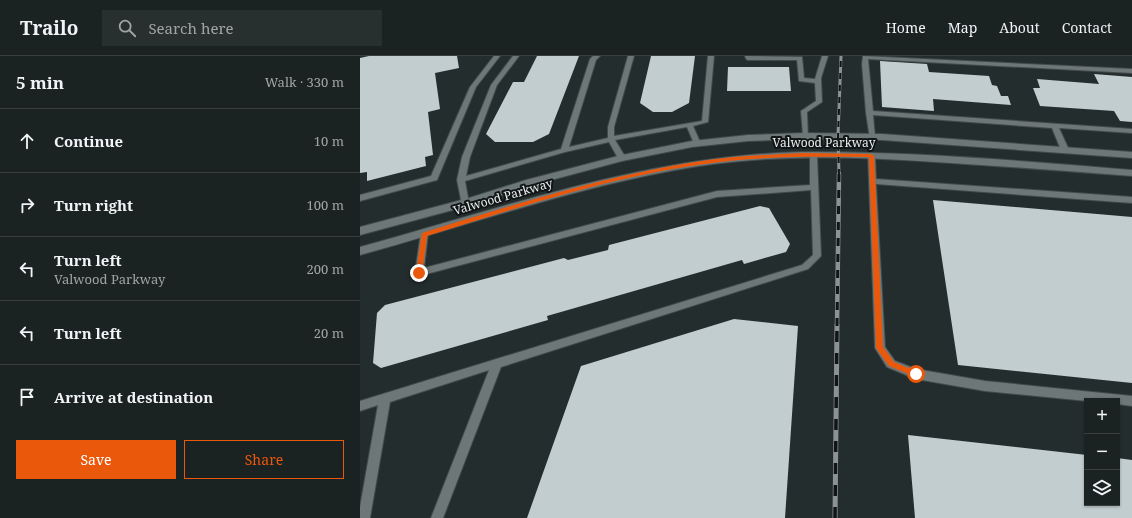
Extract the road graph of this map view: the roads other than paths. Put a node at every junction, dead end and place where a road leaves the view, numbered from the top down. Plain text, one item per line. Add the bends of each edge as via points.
1 (497, 56) edge
2 (516, 56) edge
3 (597, 56) edge
4 (631, 56) edge
5 (711, 56) edge
6 (748, 56) edge
7 (825, 56) edge
8 (865, 56) edge
9 (1132, 71) edge
10 (818, 81) junction
11 (869, 113) junction
12 (690, 126) junction
13 (1055, 126) junction
14 (1132, 131) edge
15 (806, 136) junction
16 (872, 136) junction
17 (611, 139) junction
18 (697, 144) junction
19 (564, 150) junction
20 (1065, 150) junction
21 (813, 155) junction
22 (1132, 155) edge
23 (871, 156) junction
24 (622, 158) junction
25 (1132, 173) edge
26 (627, 176) junction
27 (461, 180) junction
28 (873, 181) junction
29 (814, 187) junction
30 (360, 198) edge
31 (1132, 200) edge
32 (465, 203) junction
33 (360, 231) edge
34 (424, 234) junction
35 (360, 251) edge
36 (497, 363) junction
37 (385, 398) junction
38 (1132, 401) edge
39 (360, 406) edge
40 (364, 518) edge
41 (437, 518) edge

1 - 30 lane via 473,87 434,178
2 - 27 lane via 494,85 466,157
3 - 19 lane
4 - 17 lane via 611,127
5 - 12 lane via 705,122
6 - 10 lane via 800,58 801,80
7 - 10 lane
8 - 9 lane
8 - 11 lane
10 - 15 lane via 819,102 804,112
11 - 13 lane
11 - 16 lane
12 - 17 lane
12 - 18 lane
13 - 14 lane
13 - 20 lane
15 - 16 main road, Valwood Parkway
15 - 18 main road, Valwood Parkway via 748,138
16 - 20 main road, Valwood Parkway
17 - 19 lane
17 - 24 lane
18 - 24 main road, Valwood Parkway
19 - 27 lane
20 - 22 main road, Valwood Parkway
21 - 23 main road, Valwood Parkway
21 - 26 main road, Valwood Parkway via 742,158
21 - 29 lane
23 - 25 main road, Valwood Parkway
23 - 28 lane
24 - 26 main road
24 - 32 main road, Valwood Parkway via 526,183
26 - 34 main road, Valwood Parkway via 531,201
27 - 32 lane
28 - 31 lane
28 - 38 lane via 880,348 891,364 916,374 985,386
29 - 34 lane via 717,194 419,273
29 - 36 lane via 817,256 805,267
32 - 33 main road, Valwood Parkway
34 - 35 main road, Valwood Parkway
36 - 37 lane
36 - 41 lane
37 - 39 lane
37 - 40 lane

